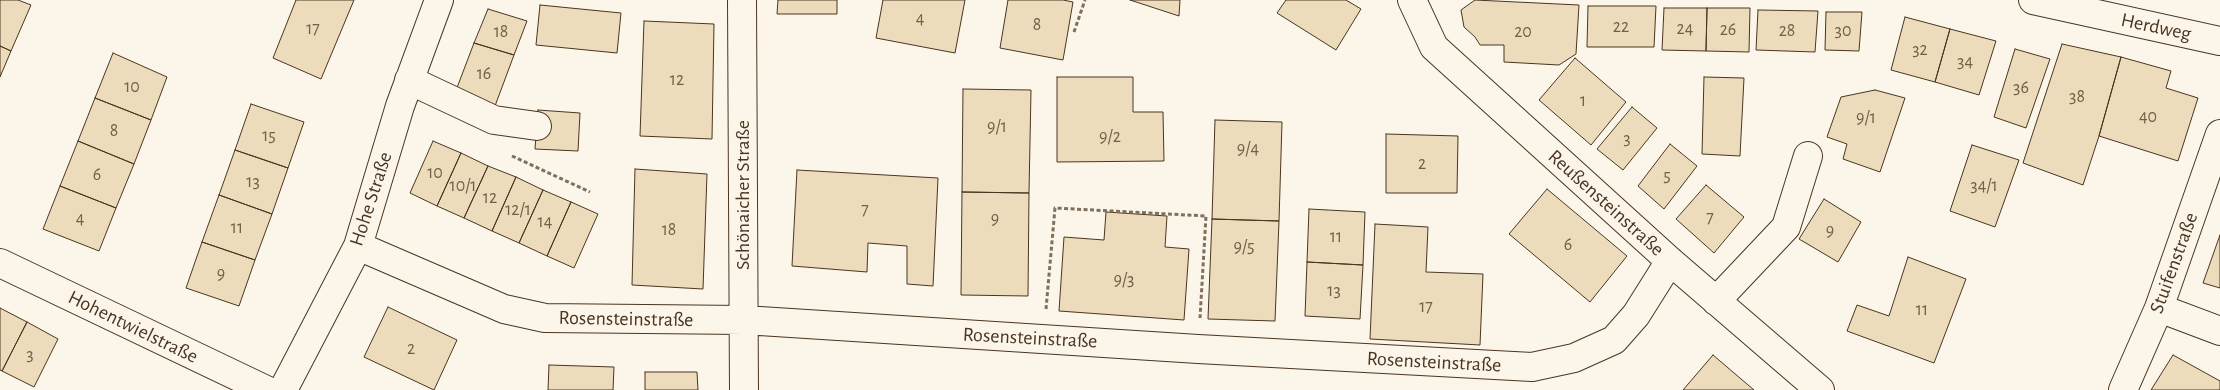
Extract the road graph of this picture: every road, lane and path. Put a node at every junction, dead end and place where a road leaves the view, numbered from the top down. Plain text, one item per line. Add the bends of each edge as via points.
1 (439, 0) edge
2 (742, 0) edge
3 (1085, 0) edge
4 (1412, 0) edge
5 (2033, 0) edge
6 (1074, 32) dead end
7 (2220, 41) edge
8 (409, 80) junction
9 (537, 126) dead end
10 (2220, 134) edge
11 (1808, 156) dead end
12 (358, 246) junction
13 (1670, 262) junction
14 (0, 263) edge
15 (1716, 301) junction
16 (2160, 308) junction
17 (744, 320) junction
18 (2220, 331) edge
19 (1042, 339) junction
20 (1198, 349) junction
21 (266, 390) edge
22 (283, 390) edge
23 (744, 390) edge
24 (1820, 390) edge
25 (2123, 390) edge

1 - 8 street, Hohe Straße
2 - 17 street, Schönaicher Straße
3 - 6 path
4 - 13 street, Reußensteinstraße via 1434,47
5 - 7 street, Herdweg
8 - 9 street via 494,120
8 - 12 street, Hohe Straße
10 - 16 street, Stuifenstraße
11 - 15 street via 1786,227
12 - 17 street, Rosensteinstraße via 504,309 545,318
12 - 22 street, Hohe Straße
13 - 15 street, Reußensteinstraße
13 - 20 street, Rosensteinstraße via 1636,316 1614,340 1574,358 1532,367
14 - 21 street, Hohentwielstraße
15 - 24 street, Reußensteinstraße
16 - 18 street
16 - 25 street, Stuifenstraße
17 - 19 street, Rosensteinstraße
17 - 23 street, Schönaicher Straße
19 - 20 street, Rosensteinstraße
19 - 20 path via 1056,208 1206,216

